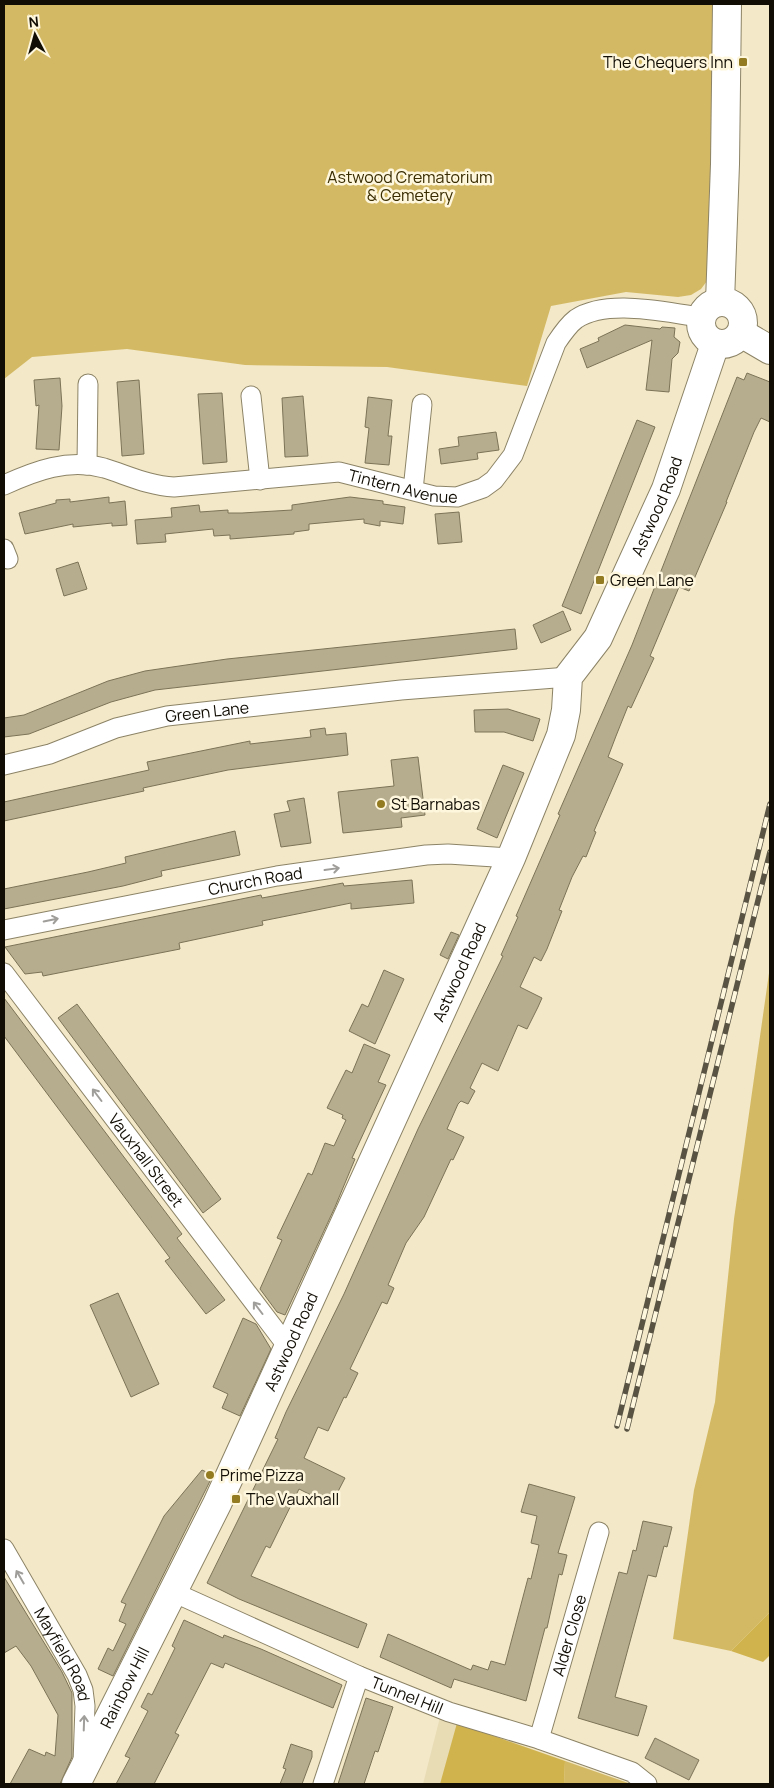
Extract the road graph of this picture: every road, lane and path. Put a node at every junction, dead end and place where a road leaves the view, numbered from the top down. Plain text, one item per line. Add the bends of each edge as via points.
1 (727, 4) edge
2 (711, 310) junction
3 (741, 333) junction
4 (715, 344) junction
5 (770, 350) edge
6 (88, 384) dead end
7 (251, 396) dead end
8 (422, 404) dead end
9 (88, 465) junction
10 (260, 480) junction
11 (4, 485) edge
12 (413, 490) junction
13 (568, 677) junction
14 (4, 765) edge
15 (511, 858) junction
16 (4, 930) edge
17 (4, 973) edge
18 (288, 1347) junction
19 (599, 1532) dead end
20 (4, 1549) edge
21 (173, 1592) junction
22 (359, 1676) junction
23 (538, 1739) junction
24 (80, 1778) edge
25 (323, 1784) edge
26 (647, 1784) edge

1 - 2 main road via 725,164
2 - 3 main road via 727,303 738,309 743,320
2 - 4 main road via 702,330
2 - 12 street, Tintern Avenue via 625,307 577,318 556,342 513,455 494,480 483,488 457,497 434,496
3 - 4 main road via 733,342
3 - 5 main road
4 - 13 main road, Astwood Road via 666,489 598,638
6 - 9 street
7 - 10 street
8 - 12 street
9 - 10 street, Tintern Avenue via 156,486
9 - 11 street, Tintern Avenue via 52,466
10 - 12 street, Tintern Avenue via 339,472
13 - 14 street, Green Lane via 400,690 167,716 116,728 50,754
13 - 15 main road, Astwood Road via 562,735
16 -> 15 street, Church Road via 277,876 426,855
15 - 18 main road, Astwood Road
18 -> 17 street, Vauxhall Street
18 - 21 main road, Astwood Road via 218,1504
19 - 23 street, Alder Close
24 -> 20 street, Mayfield Road via 85,1706 83,1690
21 - 22 street, Tunnel Hill
21 - 24 main road, Rainbow Hill
22 - 23 street, Tunnel Hill via 449,1712
22 - 25 street
23 - 26 street, Tunnel Hill via 632,1772

